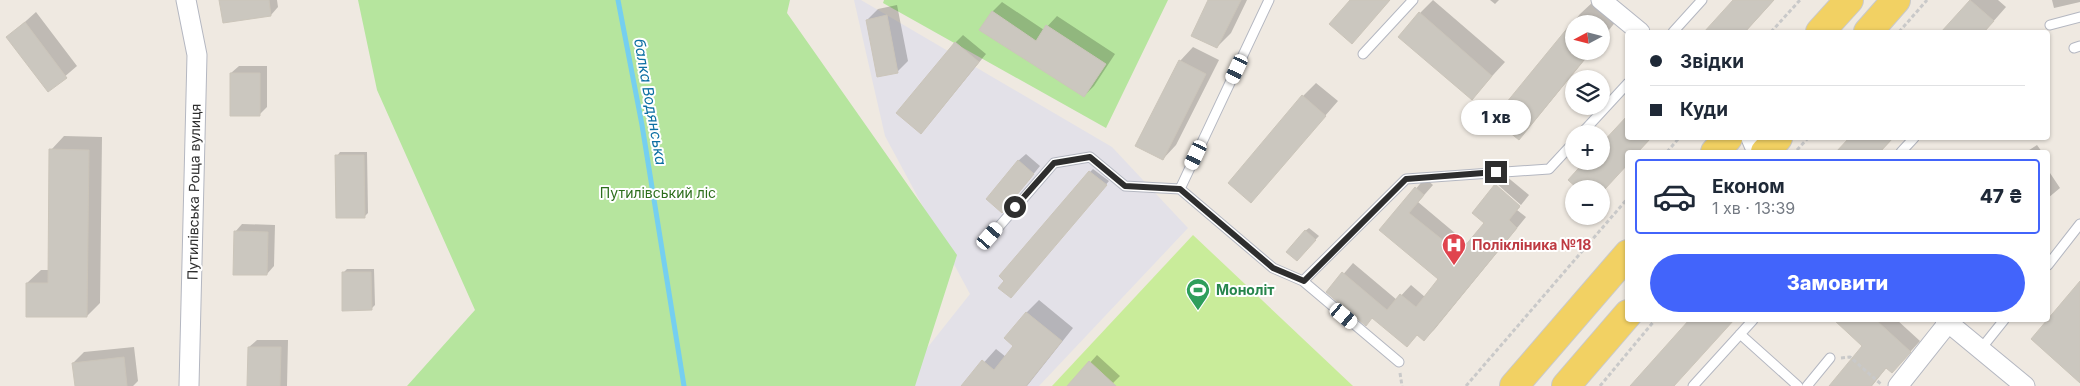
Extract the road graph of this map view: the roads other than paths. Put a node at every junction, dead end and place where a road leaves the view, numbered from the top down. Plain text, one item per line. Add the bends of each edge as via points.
1 (186, 0) edge
2 (1269, 0) edge
3 (1413, 0) edge
4 (1601, 0) edge
5 (1702, 0) edge
6 (1848, 0) edge
7 (1896, 0) edge
8 (2080, 17) edge
9 (2050, 25) dead end
10 (1638, 30) edge
11 (1675, 30) edge
12 (1822, 30) edge
13 (1870, 30) edge
14 (1363, 54) dead end
15 (1625, 86) edge
16 (1590, 125) edge
17 (1726, 140) edge
18 (1776, 140) edge
19 (1912, 140) edge
20 (1717, 150) edge
21 (1767, 150) edge
22 (1903, 150) edge
23 (1565, 152) edge
24 (1180, 189) junction
25 (2080, 224) edge
26 (990, 236) dead end
27 (1625, 257) edge
28 (2050, 262) edge
29 (1304, 281) junction
30 (1625, 317) edge
31 (1751, 322) edge
32 (1945, 322) edge
33 (1947, 322) edge
34 (2002, 322) edge
35 (1740, 334) junction
36 (1980, 350) junction
37 (1830, 358) road end
38 (1399, 362) dead end
39 (189, 386) edge
40 (1514, 386) edge
41 (1566, 386) edge
42 (1693, 386) edge
43 (1798, 386) edge
44 (1807, 386) edge
45 (1898, 386) edge
46 (2026, 386) edge

1 - 39 street, Путилівська Роща вулиця via 197,55
2 - 24 lane
3 - 14 lane
4 - 10 street
5 - 11 lane
6 - 12 main road
7 - 13 main road
8 - 9 lane
15 - 16 lane
17 - 20 main road
18 - 21 main road
19 - 22 lane
23 - 29 lane via 1549,169 1406,179
24 - 26 lane via 1125,186 1090,157 1054,163
24 - 29 lane via 1273,268
25 - 28 lane
27 - 40 main road
29 - 38 lane
30 - 41 main road
31 - 35 lane
32 - 45 street
33 - 36 street
34 - 36 lane
35 - 42 lane
35 - 43 lane
36 - 46 street
37 - 44 lane

